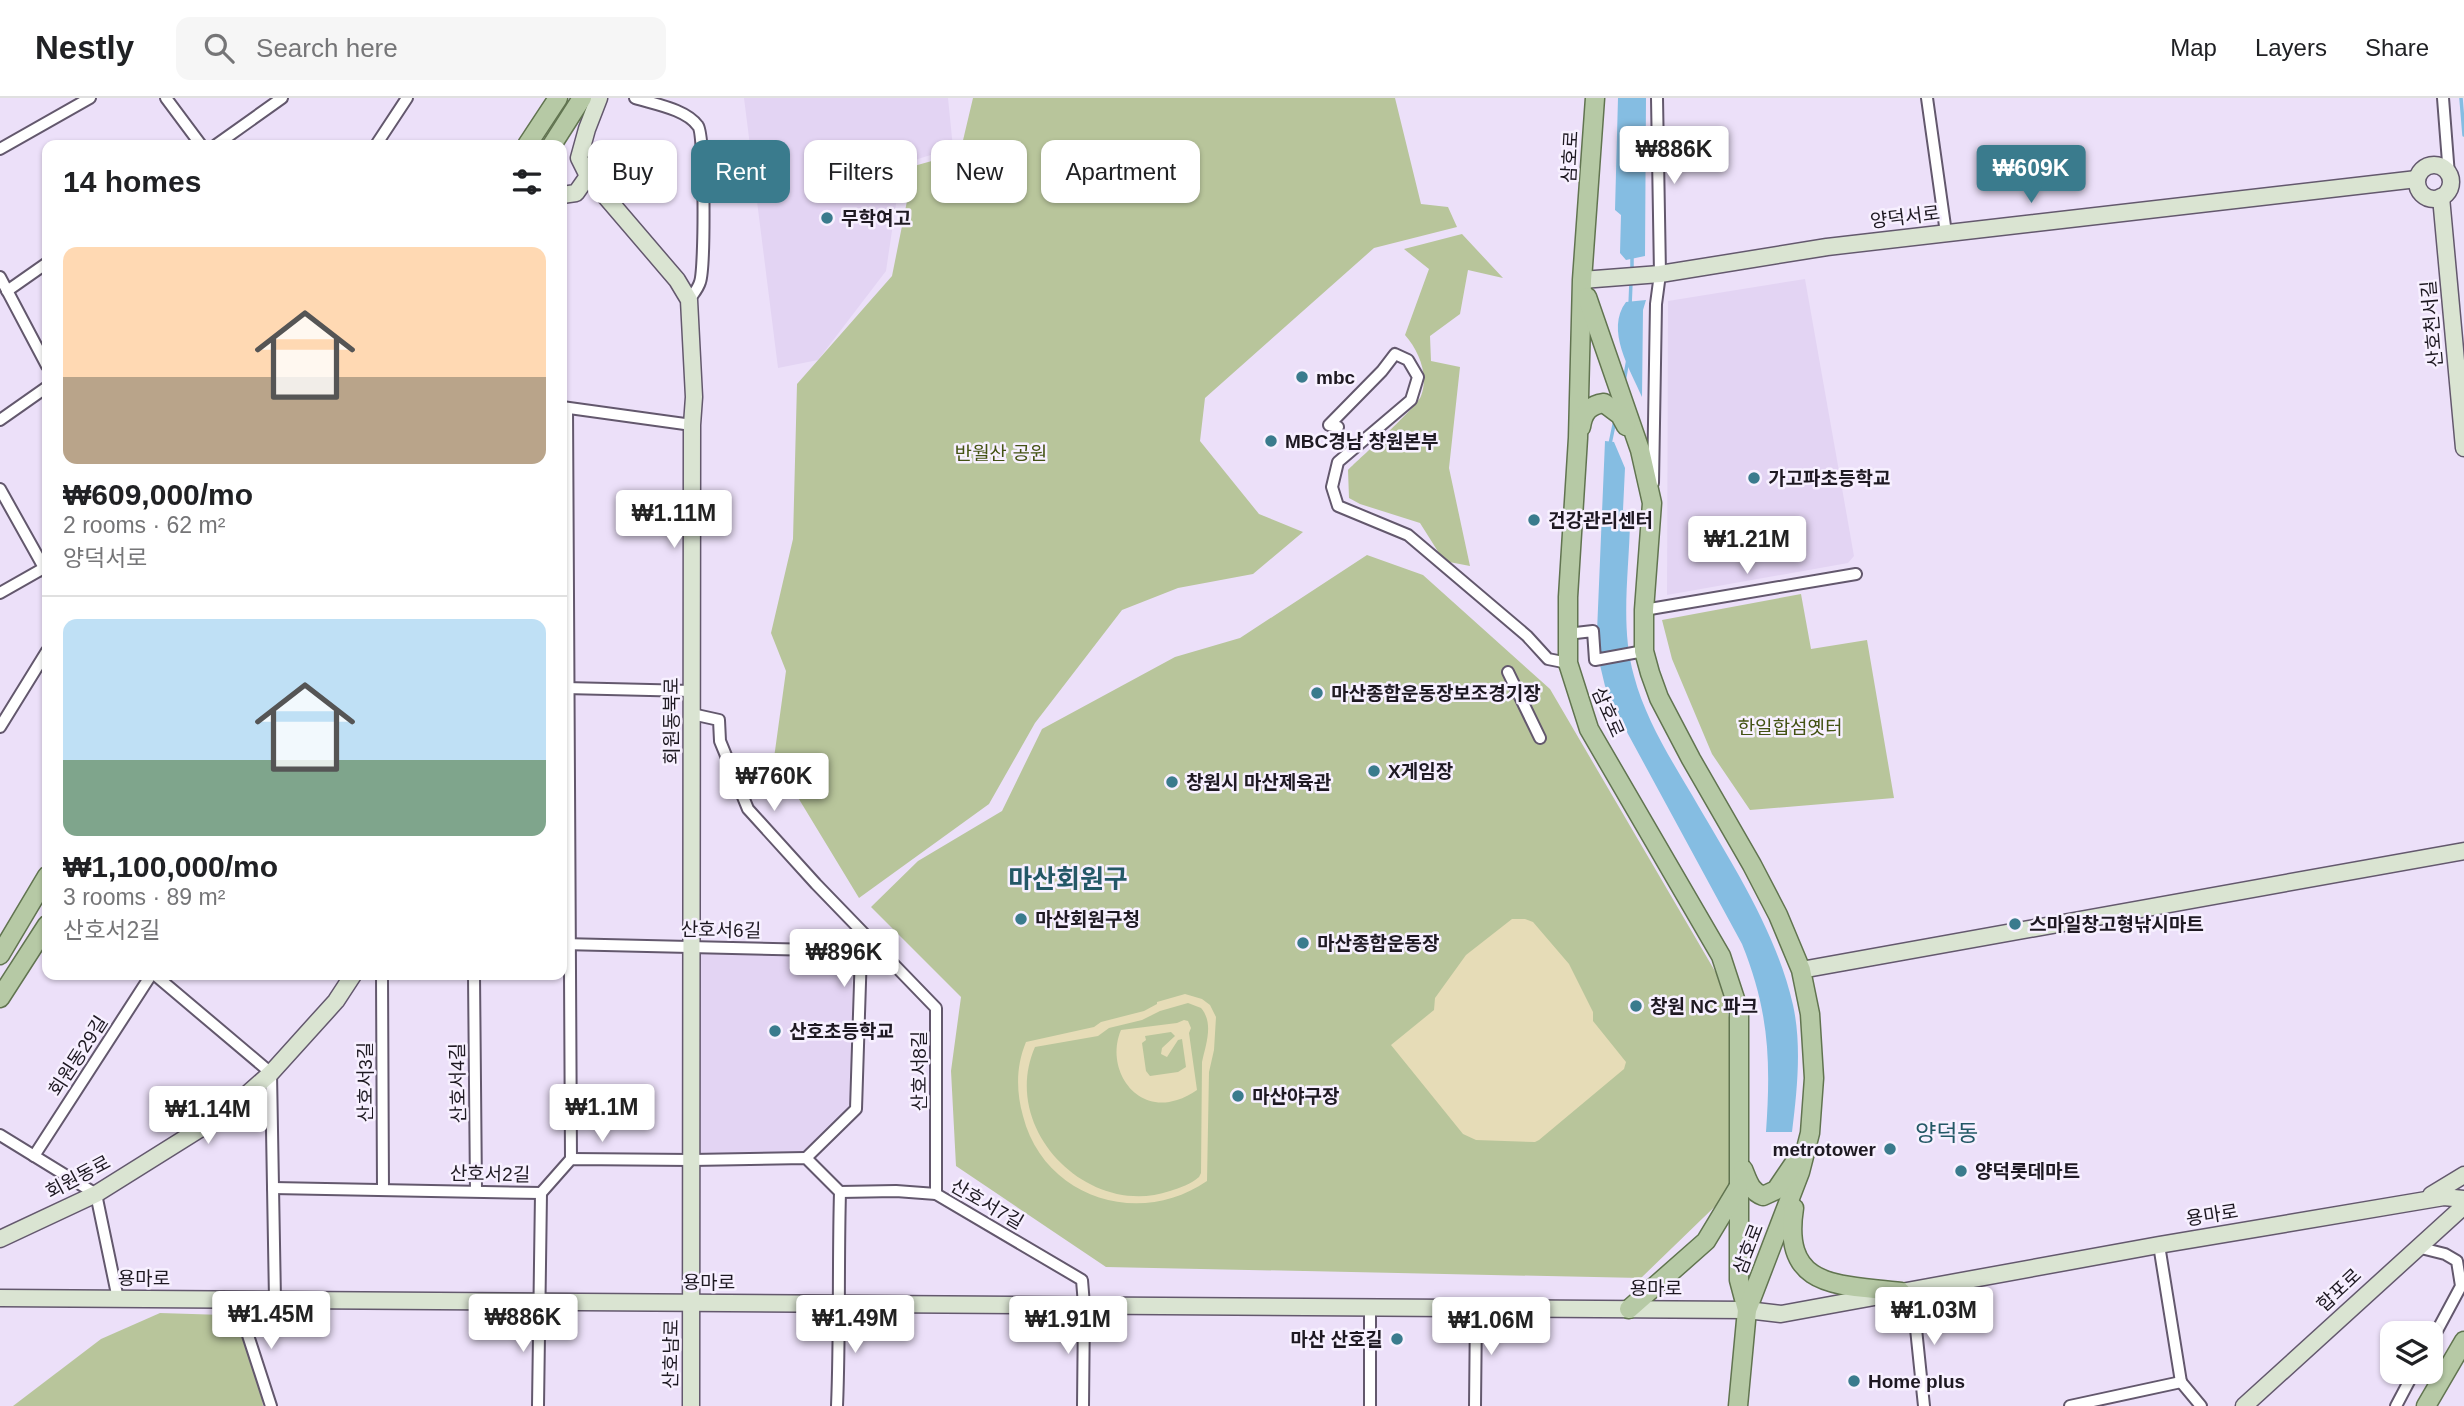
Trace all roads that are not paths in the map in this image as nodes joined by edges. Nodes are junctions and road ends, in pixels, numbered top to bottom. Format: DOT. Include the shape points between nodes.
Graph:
graph roads {
  1 [pos="90,98"];
  2 [pos="166,98"];
  3 [pos="282,98"];
  4 [pos="407,98"];
  5 [pos="558,98"];
  6 [pos="582,98"];
  7 [pos="599,98"];
  8 [pos="635,98"];
  9 [pos="1595,98"];
  10 [pos="1657,98"];
  11 [pos="1927,98"];
  12 [pos="2443,98"];
  13 [pos="197,140"];
  14 [pos="223,140"];
  15 [pos="379,140"];
  16 [pos="530,140"];
  17 [pos="555,140"];
  18 [pos="702,140"];
  19 [pos="0,149"];
  20 [pos="588,176"];
  21 [pos="2455,176"];
  22 [pos="2417,179"];
  23 [pos="567,194"];
  24 [pos="2441,197"];
  25 [pos="611,203"];
  26 [pos="703,203"];
  27 [pos="1946,233"];
  28 [pos="42,266"];
  29 [pos="1655,274"];
  30 [pos="0,277"];
  31 [pos="1582,280"];
  32 [pos="7,291"];
  33 [pos="689,300"];
  34 [pos="42,357"];
  35 [pos="42,391"];
  36 [pos="567,408"];
  37 [pos="0,420"];
  38 [pos="692,425"];
  39 [pos="1338,427"];
  40 [pos="1578,438"];
  41 [pos="2464,448"];
  42 [pos="1640,450"];
  43 [pos="0,489"];
  44 [pos="1653,503"];
  45 [pos="42,563"];
  46 [pos="42,572"];
  47 [pos="1856,574"];
  48 [pos="0,593"];
  49 [pos="1644,610"];
  50 [pos="1567,634"];
  51 [pos="1639,652"];
  52 [pos="42,659"];
  53 [pos="1568,663"];
  54 [pos="1508,672"];
  55 [pos="567,688"];
  56 [pos="692,691"];
  57 [pos="692,714"];
  58 [pos="0,727"];
  59 [pos="1540,738"];
  60 [pos="2464,851"];
  61 [pos="42,885"];
  62 [pos="42,933"];
  63 [pos="866,935"];
  64 [pos="567,944"];
  65 [pos="690,947"];
  66 [pos="861,951"];
  67 [pos="0,956"];
  68 [pos="1801,970"];
  69 [pos="150,980"];
  70 [pos="159,980"];
  71 [pos="350,980"];
  72 [pos="382,980"];
  73 [pos="474,980"];
  74 [pos="567,980"];
  75 [pos="0,999"];
  76 [pos="271,1073"];
  77 [pos="0,1135"];
  78 [pos="1808,1143"];
  79 [pos="34,1156"];
  80 [pos="806,1158"];
  81 [pos="571,1159"];
  82 [pos="692,1160"];
  83 [pos="1740,1162"];
  84 [pos="1800,1172"];
  85 [pos="2464,1175"];
  86 [pos="1740,1185"];
  87 [pos="273,1188"];
  88 [pos="383,1190"];
  89 [pos="477,1191"];
  90 [pos="840,1192"];
  91 [pos="541,1193"];
  92 [pos="96,1194"];
  93 [pos="936,1194"];
  94 [pos="2464,1199"];
  95 [pos="2409,1204"];
  96 [pos="2464,1206"];
  97 [pos="0,1239"];
  98 [pos="2159,1245"];
  99 [pos="2417,1247"];
  100 [pos="1907,1291"];
  101 [pos="0,1298"];
  102 [pos="118,1299"];
  103 [pos="248,1300"];
  104 [pos="275,1300"];
  105 [pos="539,1302"];
  106 [pos="693,1303"];
  107 [pos="838,1304"];
  108 [pos="1084,1306"];
  109 [pos="1370,1307"];
  110 [pos="1476,1308"];
  111 [pos="1629,1309"];
  112 [pos="1746,1310"];
  113 [pos="2442,1321"];
  114 [pos="2464,1341"];
  115 [pos="2181,1382"];
  116 [pos="2408,1384"];
  117 [pos="271,1406"];
  118 [pos="538,1406"];
  119 [pos="691,1406"];
  120 [pos="837,1406"];
  121 [pos="1083,1406"];
  122 [pos="1370,1406"];
  123 [pos="1475,1406"];
  124 [pos="1738,1406"];
  125 [pos="1924,1406"];
  126 [pos="2070,1406"];
  127 [pos="2201,1406"];
  128 [pos="2244,1406"];
  129 [pos="2396,1406"];
  130 [pos="2426,1406"];
  1 -- 19 [label="street"];
  2 -- 13 [label="street"];
  3 -- 14 [label="street"];
  4 -- 15 [label="street"];
  5 -- 16 [label="main road"];
  6 -- 17 [label="main road"];
  7 -- 20 [label="main road" via="579,158"];
  8 -- 18 [label="street" via="687,116 698,125"];
  9 -- 31 [label="main road, 삼호로"];
  10 -- 29 [label="street"];
  11 -- 27 [label="street"];
  12 -- 21 [label="street"];
  20 -- 23 [label="main road" via="576,193"];
  21 -- 22 [label="main road" via="2432,165"];
  21 -- 24 [label="main road"];
  22 -- 24 [label="main road" via="2418,189 2426,197"];
  22 -- 27 [label="main road, 양덕서로"];
  24 -- 41 [label="main road, 산호천서길"];
  25 -- 33 [label="main road"];
  26 -- 33 [label="street" via="701,280"];
  27 -- 29 [label="main road, 양덕서로"];
  28 -- 32 [label="street"];
  29 -- 31 [label="main road, 양덕서로"];
  29 -- 44 [label="street"];
  30 -- 32 [label="street"];
  31 -- 40 [label="main road, 삼호로"];
  31 -- 42 [label="main road"];
  32 -- 34 [label="street"];
  33 -- 38 [label="main road, 회원동북로"];
  35 -- 37 [label="street"];
  36 -- 38 [label="street"];
  38 -- 56 [label="main road, 회원동북로"];
  39 -- 53 [label="street" via="1329,425 1395,354 1408,360 1418,377 1411,400 1338,462 1332,487 1338,506 1408,535 1548,659"];
  40 -- 42 [label="main road" via="1583,417 1596,404 1604,403 1620,415"];
  40 -- 50 [label="main road, 삼호로"];
  42 -- 44 [label="main road, 삼호로"];
  43 -- 45 [label="street"];
  44 -- 49 [label="main road, 삼호로"];
  46 -- 48 [label="street"];
  47 -- 49 [label="street"];
  49 -- 51 [label="main road, 삼호로"];
  50 -- 51 [label="street" via="1593,631 1595,660"];
  50 -- 53 [label="main road, 삼호로"];
  51 -- 68 [label="main road, 삼호로" via="1690,759 1778,915"];
  52 -- 58 [label="street"];
  53 -- 83 [label="main road, 삼호로" via="1590,729 1721,956 1730,981 1739,1011"];
  54 -- 59 [label="street"];
  55 -- 56 [label="street"];
  56 -- 57 [label="main road, 회원동북로"];
  57 -- 63 [label="street, 산호서8길" via="719,720 720,741 748,809"];
  57 -- 65 [label="main road, 회원동북로"];
  60 -- 68 [label="main road"];
  61 -- 67 [label="main road"];
  62 -- 75 [label="main road"];
  63 -- 66 [label="street"];
  63 -- 93 [label="street, 산호서8길" via="936,1008"];
  64 -- 65 [label="street, 산호서6길"];
  65 -- 66 [label="street, 산호서6길"];
  65 -- 82 [label="main road, 회원동북로"];
  66 -- 80 [label="street" via="856,1109"];
  68 -- 78 [label="main road, 삼호로" via="1813,1045"];
  69 -- 79 [label="street, 회원동29길"];
  70 -- 76 [label="street"];
  71 -- 76 [label="main road, 회원동로"];
  72 -- 88 [label="street, 산호서3길"];
  73 -- 89 [label="street, 산호서4길"];
  74 -- 81 [label="street"];
  76 -- 87 [label="street"];
  76 -- 92 [label="main road, 회원동로" via="227,1112"];
  77 -- 79 [label="street"];
  78 -- 83 [label="main road" via="1770,1194 1756,1193 1750,1187"];
  78 -- 84 [label="main road, 삼호로"];
  79 -- 92 [label="street"];
  80 -- 82 [label="street"];
  80 -- 90 [label="street"];
  81 -- 82 [label="street"];
  81 -- 91 [label="street, 산호서2길"];
  82 -- 106 [label="main road, 회원동북로"];
  83 -- 86 [label="main road, 삼호로"];
  84 -- 100 [label="main road" via="1791,1233 1798,1259 1806,1269 1830,1283"];
  84 -- 112 [label="main road, 삼호로"];
  85 -- 95 [label="main road"];
  86 -- 111 [label="main road" via="1706,1241"];
  86 -- 112 [label="main road, 삼호로" via="1740,1280"];
  87 -- 88 [label="street, 산호서2길"];
  87 -- 104 [label="street"];
  88 -- 89 [label="street, 산호서2길"];
  89 -- 91 [label="street, 산호서2길"];
  90 -- 93 [label="street, 산호서7길"];
  90 -- 107 [label="street"];
  91 -- 105 [label="street"];
  92 -- 97 [label="main road, 회원동로"];
  92 -- 102 [label="street"];
  93 -- 108 [label="street, 산호서7길" via="1082,1280"];
  94 -- 95 [label="main road, 용마로" via="2444,1197"];
  95 -- 98 [label="main road, 용마로"];
  96 -- 99 [label="main road, 합포로"];
  98 -- 100 [label="main road, 용마로"];
  98 -- 115 [label="street"];
  99 -- 113 [label="street" via="2457,1261 2461,1286"];
  99 -- 128 [label="main road, 합포로"];
  100 -- 112 [label="main road, 용마로" via="1781,1314"];
  100 -- 125 [label="street"];
  101 -- 102 [label="main road, 용마로"];
  102 -- 103 [label="main road, 용마로"];
  103 -- 104 [label="main road, 용마로"];
  103 -- 117 [label="street" via="246,1326"];
  104 -- 105 [label="main road, 용마로"];
  105 -- 106 [label="main road, 용마로"];
  105 -- 118 [label="street"];
  106 -- 107 [label="main road, 용마로"];
  106 -- 119 [label="main road, 산호남로"];
  107 -- 108 [label="main road, 용마로"];
  107 -- 120 [label="street"];
  108 -- 109 [label="main road, 용마로"];
  108 -- 121 [label="street"];
  109 -- 110 [label="main road, 용마로"];
  109 -- 122 [label="street"];
  110 -- 111 [label="main road, 용마로"];
  110 -- 123 [label="street"];
  111 -- 112 [label="main road, 용마로"];
  112 -- 124 [label="main road, 삼호로"];
  114 -- 130 [label="main road"];
  115 -- 126 [label="street"];
  115 -- 127 [label="street"];
  116 -- 129 [label="street"];
}
